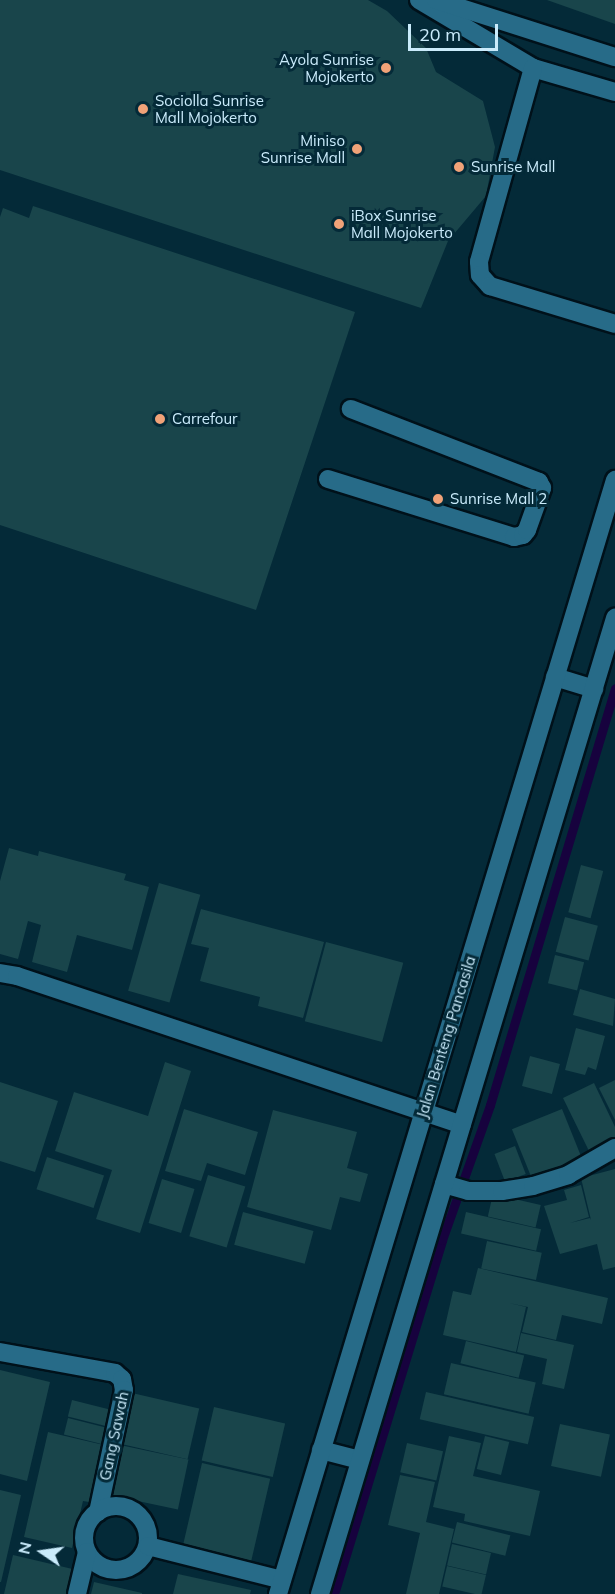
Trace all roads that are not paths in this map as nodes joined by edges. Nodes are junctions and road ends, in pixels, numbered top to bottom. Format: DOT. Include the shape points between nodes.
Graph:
graph roads {
  1 [pos="418,0"];
  2 [pos="436,0"];
  3 [pos="615,57"];
  4 [pos="533,68"];
  5 [pos="615,92"];
  6 [pos="615,324"];
  7 [pos="351,408"];
  8 [pos="328,479"];
  9 [pos="615,480"];
  10 [pos="615,618"];
  11 [pos="555,677"];
  12 [pos="594,689"];
  13 [pos="0,974"];
  14 [pos="424,1112"];
  15 [pos="462,1125"];
  16 [pos="615,1148"];
  17 [pos="455,1187"];
  18 [pos="0,1352"];
  19 [pos="321,1450"];
  20 [pos="360,1460"];
  21 [pos="98,1512"];
  22 [pos="148,1546"];
  23 [pos="87,1552"];
  24 [pos="280,1587"];
  25 [pos="77,1594"];
  26 [pos="320,1594"];
  1 -- 4 [label="street"];
  2 -- 3 [label="street"];
  4 -- 5 [label="street"];
  4 -- 6 [label="street" via="479,262 480,275 490,286"];
  7 -- 8 [label="street" via="539,482 542,488 527,530 514,537"];
  9 -- 11 [label="street, Jalan Benteng Pancasila"];
  10 -- 12 [label="street"];
  11 -- 12 [label="street"];
  11 -- 14 [label="street, Jalan Benteng Pancasila"];
  12 -- 15 [label="street"];
  13 -- 14 [label="street" via="17,976"];
  14 -- 15 [label="street"];
  14 -- 19 [label="street, Jalan Benteng Pancasila"];
  15 -- 17 [label="street"];
  16 -- 17 [label="street" via="568,1175 533,1186 502,1191"];
  17 -- 20 [label="street"];
  18 -- 21 [label="street, Gang Sawah" via="114,1373 122,1379 124,1390"];
  19 -- 20 [label="street"];
  19 -- 24 [label="street, Jalan Benteng Pancasila"];
  20 -- 26 [label="street"];
  21 -- 22 [label="street" via="119,1506 130,1509 146,1524"];
  21 -- 23 [label="street" via="86,1530"];
  22 -- 23 [label="street" via="135,1565 125,1570 103,1568"];
  22 -- 24 [label="street"];
  23 -- 25 [label="street"];
}
